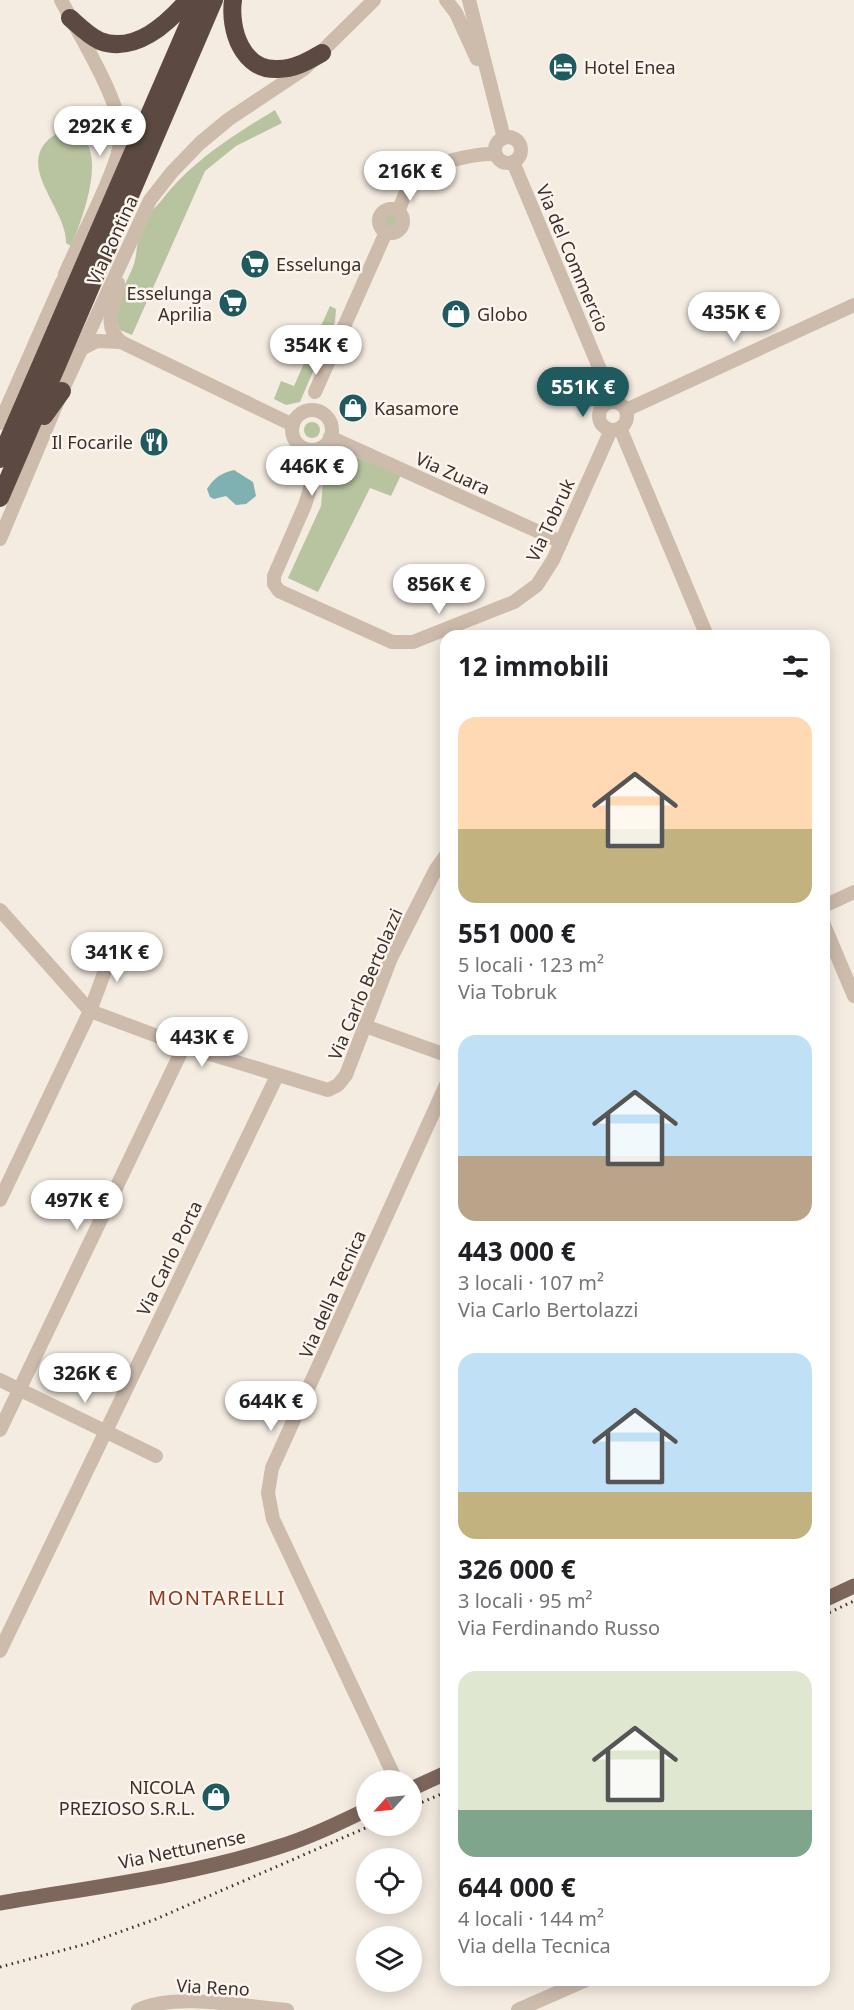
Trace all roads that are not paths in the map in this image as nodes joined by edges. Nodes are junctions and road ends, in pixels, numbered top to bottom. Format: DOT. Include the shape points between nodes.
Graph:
graph roads {
  1 [pos="61,0"];
  2 [pos="188,0"];
  3 [pos="199,0"];
  4 [pos="214,0"];
  5 [pos="233,0"];
  6 [pos="374,0"];
  7 [pos="446,0"];
  8 [pos="470,0"];
  9 [pos="70,18"];
  10 [pos="322,53"];
  11 [pos="494,102"];
  12 [pos="504,138"];
  13 [pos="495,154"];
  14 [pos="513,162"];
  15 [pos="117,270"];
  16 [pos="64,283"];
  17 [pos="854,305"];
  18 [pos="55,334"];
  19 [pos="121,342"];
  20 [pos="81,349"];
  21 [pos="62,391"];
  22 [pos="610,402"];
  23 [pos="626,410"];
  24 [pos="313,412"];
  25 [pos="0,423"];
  26 [pos="293,425"];
  27 [pos="616,429"];
  28 [pos="330,437"];
  29 [pos="23,447"];
  30 [pos="312,450"];
  31 [pos="0,459"];
  32 [pos="0,498"];
  33 [pos="0,539"];
  34 [pos="561,542"];
  35 [pos="442,630"];
  36 [pos="704,630"];
  37 [pos="440,631"];
  38 [pos="440,862"];
  39 [pos="854,892"];
  40 [pos="830,903"];
  41 [pos="0,910"];
  42 [pos="830,939"];
  43 [pos="115,944"];
  44 [pos="854,996"];
  45 [pos="90,1011"];
  46 [pos="365,1026"];
  47 [pos="184,1046"];
  48 [pos="440,1053"];
  49 [pos="277,1076"];
  50 [pos="440,1098"];
  51 [pos="0,1200"];
  52 [pos="0,1380"];
  53 [pos="19,1389"];
  54 [pos="0,1430"];
  55 [pos="105,1431"];
  56 [pos="156,1456"];
  57 [pos="854,1586"];
  58 [pos="830,1597"];
  59 [pos="0,1651"];
  60 [pos="391,1770"];
  61 [pos="440,1776"];
  62 [pos="422,1784"];
  63 [pos="356,1814"];
  64 [pos="0,1903"];
  65 [pos="572,1986"];
  66 [pos="138,2010"];
  67 [pos="287,2010"];
  68 [pos="518,2010"];
  1 -- 9 [label="street, Via Pontina"];
  2 -- 9 [label="highway" via="160,27 130,42 100,41"];
  3 -- 18 [label="highway"];
  4 -- 29 [label="highway"];
  5 -- 10 [label="highway" via="237,38 246,55 258,65 286,69"];
  6 -- 10 [label="street, Via Pontina"];
  7 -- 11 [label="street" via="463,28"];
  8 -- 11 [label="street"];
  9 -- 16 [label="street, Via Pontina" via="108,95 120,134 115,161"];
  10 -- 15 [label="street, Via Pontina" via="230,119 180,163 144,210"];
  11 -- 12 [label="street"];
  12 -- 13 [label="street" via="495,144"];
  12 -- 14 [label="street" via="515,139 521,146 520,155"];
  13 -- 14 [label="street" via="503,163"];
  13 -- 24 [label="street" via="478,154 427,170 412,182 398,213 390,210 381,216 379,223 386,232 315,392"];
  14 -- 22 [label="street, Via del Commercio"];
  15 -- 19 [label="street" via="118,287 110,319 113,333"];
  15 -- 20 [label="street, Via Pontina"];
  16 -- 18 [label="highway"];
  16 -- 25 [label="street, Via Pontina"];
  17 -- 23 [label="street"];
  18 -- 31 [label="highway"];
  19 -- 20 [label="street" via="97,341"];
  19 -- 26 [label="street"];
  20 -- 21 [label="street, Via Pontina"];
  21 -- 29 [label="highway"];
  21 -- 33 [label="street, Via Pontina"];
  22 -- 23 [label="street" via="620,403"];
  22 -- 27 [label="street" via="599,416 603,425"];
  23 -- 27 [label="street" via="627,420"];
  24 -- 26 [label="street"];
  24 -- 28 [label="street" via="331,425"];
  26 -- 30 [label="street" via="293,437"];
  27 -- 34 [label="street, Via Tobruk"];
  27 -- 36 [label="street"];
  28 -- 30 [label="street"];
  28 -- 34 [label="street, Via Zuara"];
  29 -- 32 [label="highway"];
  30 -- 37 [label="street, Via Tobruk" via="312,482 273,578 275,586 394,642 413,642"];
  34 -- 35 [label="street, Via Tobruk" via="544,577 521,598"];
  38 -- 46 [label="street, Via Carlo Bertolazzi" via="391,958"];
  39 -- 40 [label="street"];
  41 -- 45 [label="street"];
  42 -- 44 [label="street"];
  43 -- 45 [label="street"];
  45 -- 47 [label="street, Via Carlo Bertolazzi"];
  45 -- 51 [label="street"];
  46 -- 48 [label="street"];
  46 -- 49 [label="street, Via Carlo Bertolazzi" via="346,1076 333,1089 322,1090"];
  47 -- 49 [label="street, Via Carlo Bertolazzi"];
  47 -- 53 [label="street"];
  49 -- 55 [label="street, Via Carlo Porta"];
  50 -- 60 [label="street, Via della Tecnica" via="268,1484 273,1519"];
  52 -- 53 [label="street"];
  53 -- 54 [label="street"];
  53 -- 55 [label="street"];
  55 -- 56 [label="street"];
  55 -- 59 [label="street, Via Carlo Porta"];
  57 -- 58 [label="main road"];
  61 -- 62 [label="main road"];
  63 -- 64 [label="main road, Via Nettunense" via="298,1840 229,1861"];
  65 -- 68 [label="street"];
  66 -- 67 [label="street, Via Reno" via="179,2002"];
}
